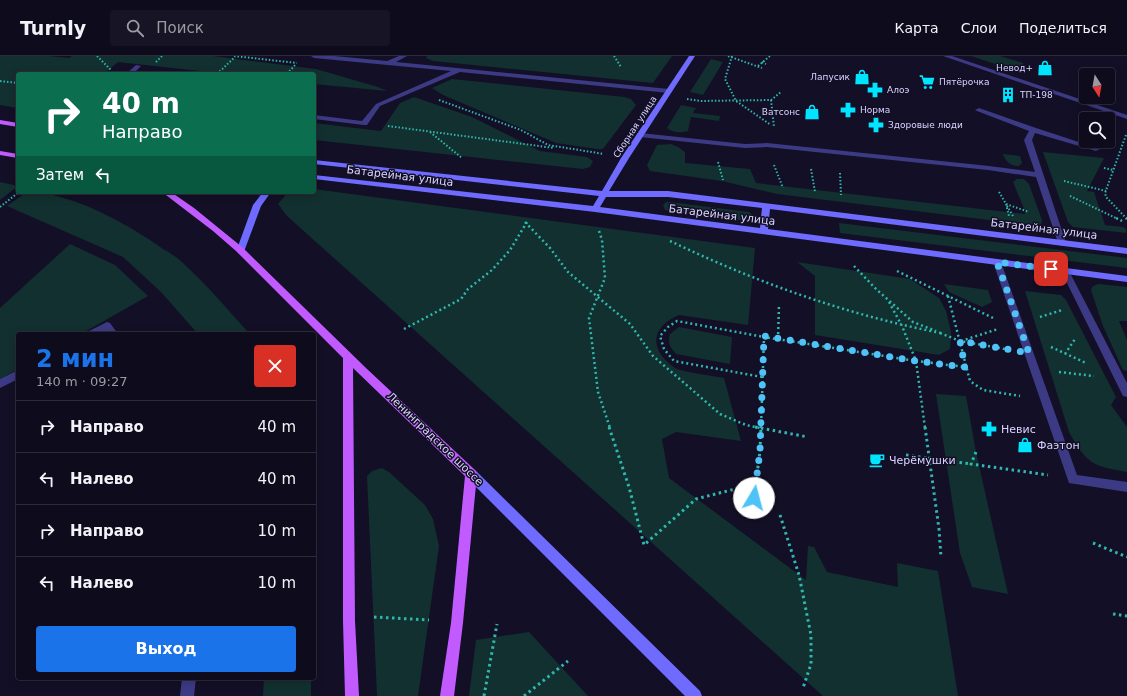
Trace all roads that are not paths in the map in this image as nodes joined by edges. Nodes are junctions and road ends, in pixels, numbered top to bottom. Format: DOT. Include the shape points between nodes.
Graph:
graph roads {
  1 [pos="314,56"];
  2 [pos="404,56"];
  3 [pos="692,56"];
  4 [pos="946,56"];
  5 [pos="389,63"];
  6 [pos="138,66"];
  7 [pos="459,70"];
  8 [pos="131,72"];
  9 [pos="669,91"];
  10 [pos="979,110"];
  11 [pos="316,117"];
  12 [pos="1127,117"];
  13 [pos="0,122"];
  14 [pos="16,125"];
  15 [pos="1033,130"];
  16 [pos="640,135"];
  17 [pos="1096,149"];
  18 [pos="0,153"];
  19 [pos="16,156"];
  20 [pos="316,162"];
  21 [pos="316,177"];
  22 [pos="1041,179"];
  23 [pos="169,194"];
  24 [pos="266,194"];
  25 [pos="604,194"];
  26 [pos="766,206"];
  27 [pos="594,209"];
  28 [pos="764,231"];
  29 [pos="1062,243"];
  30 [pos="241,249"];
  31 [pos="1127,250"];
  32 [pos="997,262"];
  33 [pos="1065,271"];
  34 [pos="1127,278"];
  35 [pos="96,332"];
  36 [pos="112,332"];
  37 [pos="348,357"];
  38 [pos="16,375"];
  39 [pos="0,384"];
  40 [pos="1127,393"];
  41 [pos="471,474"];
  42 [pos="1127,487"];
  43 [pos="189,680"];
  44 [pos="187,696"];
  45 [pos="352,696"];
  46 [pos="447,696"];
  47 [pos="695,696"];
  1 -- 5 [label="street"];
  2 -- 5 [label="street"];
  3 -- 9 [label="street, Сборная улица"];
  4 -- 12 [label="street"];
  5 -- 7 [label="street"];
  6 -- 8 [label="street"];
  7 -- 9 [label="street"];
  7 -- 11 [label="street" via="378,105 364,123"];
  9 -- 16 [label="street, Сборная улица"];
  10 -- 15 [label="street"];
  13 -- 14 [label="main road"];
  15 -- 17 [label="street"];
  15 -- 22 [label="street" via="1028,140"];
  16 -- 22 [label="street" via="746,146 767,144 990,168"];
  16 -- 25 [label="street, Сборная улица"];
  18 -- 19 [label="main road"];
  20 -- 25 [label="street, Батарейная улица"];
  21 -- 27 [label="street, Батарейная улица"];
  22 -- 29 [label="street"];
  23 -- 30 [label="main road, Ленинградское шоссе" via="195,211"];
  24 -- 30 [label="street" via="257,206"];
  25 -- 26 [label="street, Батарейная улица" via="668,194"];
  25 -- 27 [label="street, Сборная улица"];
  26 -- 28 [label="street"];
  26 -- 29 [label="street, Батарейная улица"];
  27 -- 28 [label="street, Батарейная улица"];
  28 -- 32 [label="street, Батарейная улица"];
  29 -- 31 [label="street, Батарейная улица"];
  30 -- 37 [label="main road, Ленинградское шоссе"];
  32 -- 33 [label="street, Батарейная улица"];
  32 -- 42 [label="street" via="1073,479"];
  33 -- 34 [label="street, Батарейная улица"];
  33 -- 40 [label="street"];
  35 -- 36 [label="street" via="107,326"];
  37 -- 41 [label="main road, Ленинградское шоссе"];
  37 -- 45 [label="main road" via="349,621"];
  38 -- 39 [label="street"];
  41 -- 46 [label="main road" via="457,623"];
  41 -- 47 [label="street, Ленинградское шоссе"];
  43 -- 44 [label="street"];
}
